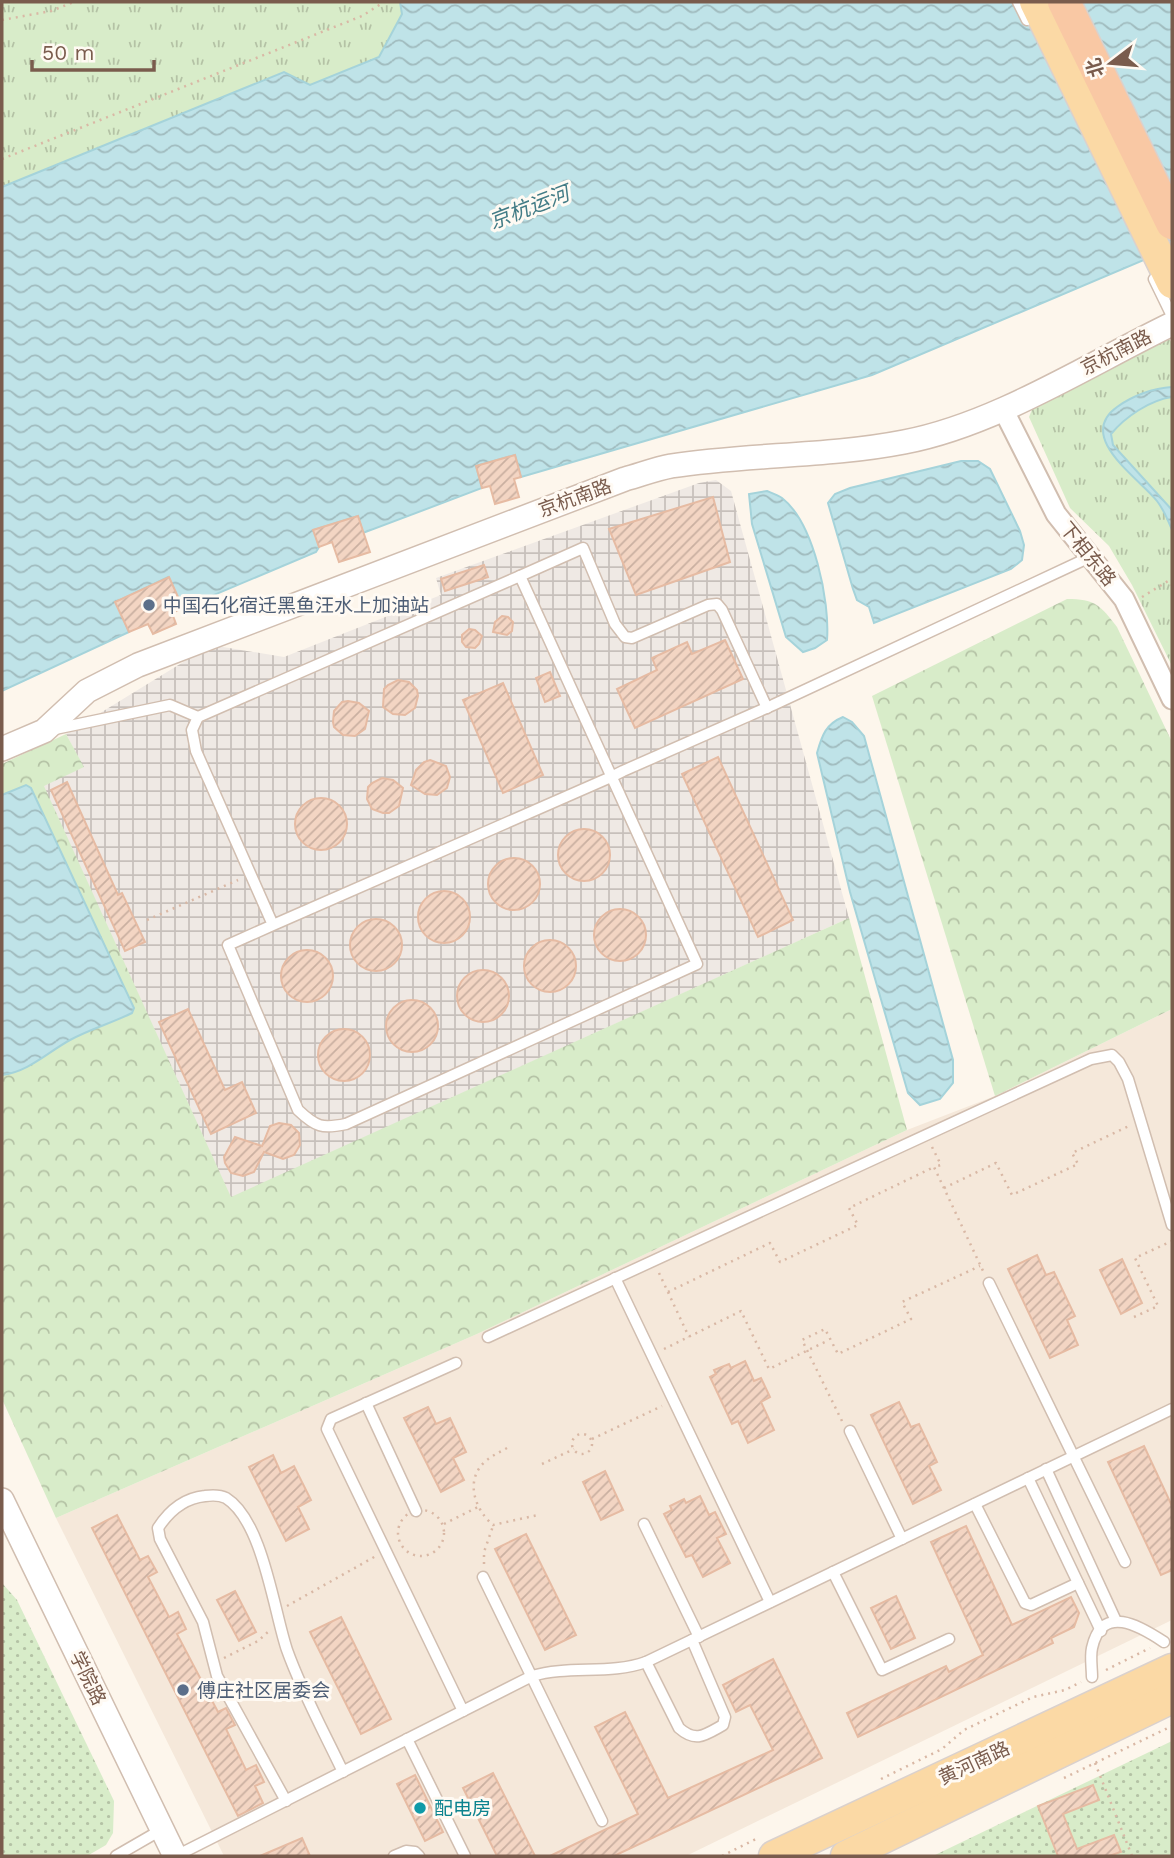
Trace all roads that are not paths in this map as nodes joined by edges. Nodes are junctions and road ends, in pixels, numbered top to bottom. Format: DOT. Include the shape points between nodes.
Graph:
graph roads {
  1 [pos="1018,2"];
  2 [pos="1064,2"];
  3 [pos="1033,14"];
  4 [pos="1172,223"];
  5 [pos="1162,279"];
  6 [pos="1172,316"];
  7 [pos="1172,324"];
  8 [pos="1003,409"];
  9 [pos="1090,557"];
  10 [pos="520,576"];
  11 [pos="1172,699"];
  12 [pos="767,708"];
  13 [pos="198,717"];
  14 [pos="44,731"];
  15 [pos="2,749"];
  16 [pos="611,777"];
  17 [pos="273,925"];
  18 [pos="1172,1226"];
  19 [pos="615,1278"];
  20 [pos="989,1283"];
  21 [pos="488,1337"];
  22 [pos="456,1363"];
  23 [pos="366,1403"];
  24 [pos="1172,1409"];
  25 [pos="850,1431"];
  26 [pos="1073,1456"];
  27 [pos="1046,1469"];
  28 [pos="1028,1478"];
  29 [pos="2,1503"];
  30 [pos="975,1504"];
  31 [pos="416,1511"];
  32 [pos="644,1524"];
  33 [pos="902,1539"];
  34 [pos="1125,1562"];
  35 [pos="833,1572"];
  36 [pos="483,1577"];
  37 [pos="1078,1583"];
  38 [pos="770,1602"];
  39 [pos="1116,1621"];
  40 [pos="1101,1631"];
  41 [pos="695,1638"];
  42 [pos="949,1639"];
  43 [pos="1168,1656"];
  44 [pos="646,1662"];
  45 [pos="532,1676"];
  46 [pos="1092,1677"];
  47 [pos="1172,1698"];
  48 [pos="463,1711"];
  49 [pos="408,1739"];
  50 [pos="343,1772"];
  51 [pos="286,1801"];
  52 [pos="602,1821"];
  53 [pos="162,1829"];
  54 [pos="767,1847"];
  55 [pos="116,1856"];
  56 [pos="175,1856"];
  57 [pos="394,1856"];
  58 [pos="419,1856"];
  59 [pos="465,1856"];
  60 [pos="846,1856"];
  1 -- 3 [label="lane"];
  2 -- 4 [label="highway"];
  3 -- 5 [label="main road"];
  5 -- 6 [label="lane"];
  7 -- 8 [label="street, 京杭南路"];
  8 -- 9 [label="street, 下相东路" via="1056,514"];
  8 -- 14 [label="street, 京杭南路" via="906,442 668,466 625,479 138,665 87,691"];
  9 -- 11 [label="street, 下相东路" via="1128,606"];
  9 -- 12 [label="lane"];
  10 -- 12 [label="lane" via="583,548 615,624 625,637 632,638 717,604"];
  10 -- 13 [label="lane"];
  10 -- 16 [label="lane"];
  12 -- 16 [label="lane"];
  13 -- 14 [label="lane" via="170,705"];
  13 -- 17 [label="lane" via="192,730 196,751"];
  14 -- 15 [label="street, 京杭南路"];
  16 -- 17 [label="lane"];
  16 -- 17 [label="lane" via="697,964 346,1124 328,1128 313,1124 298,1110 228,945"];
  18 -- 19 [label="lane" via="1128,1079 1112,1055 1091,1059"];
  19 -- 21 [label="lane"];
  19 -- 38 [label="lane"];
  20 -- 26 [label="lane"];
  22 -- 23 [label="lane"];
  23 -- 31 [label="lane"];
  23 -- 48 [label="lane" via="331,1419 327,1429"];
  24 -- 26 [label="lane"];
  25 -- 33 [label="lane"];
  26 -- 27 [label="lane"];
  26 -- 34 [label="lane"];
  27 -- 28 [label="lane"];
  27 -- 39 [label="lane"];
  28 -- 30 [label="lane"];
  28 -- 37 [label="lane"];
  29 -- 53 [label="street, 学院路"];
  30 -- 33 [label="lane"];
  30 -- 37 [label="lane" via="1025,1603 1031,1605"];
  32 -- 41 [label="lane"];
  33 -- 35 [label="lane"];
  35 -- 38 [label="lane"];
  35 -- 42 [label="lane" via="882,1670"];
  36 -- 45 [label="lane"];
  37 -- 40 [label="lane"];
  38 -- 41 [label="lane"];
  39 -- 40 [label="lane"];
  39 -- 43 [label="lane" via="1143,1629"];
  40 -- 46 [label="lane" via="1091,1649"];
  41 -- 44 [label="lane"];
  41 -- 44 [label="lane" via="725,1717 723,1725 697,1738 679,1728"];
  43 -- 54 [label="main road, 黄河南路"];
  44 -- 45 [label="lane" via="551,1670"];
  45 -- 48 [label="lane"];
  45 -- 52 [label="lane"];
  47 -- 60 [label="main road, 黄河南路"];
  48 -- 49 [label="lane"];
  49 -- 50 [label="lane"];
  49 -- 59 [label="lane"];
  50 -- 51 [label="lane"];
  50 -- 51 [label="lane" via="294,1667 261,1553 247,1523 225,1497 213,1495 180,1505 158,1528 160,1539 203,1622 218,1676"];
  51 -- 56 [label="lane"];
  53 -- 55 [label="lane"];
  53 -- 56 [label="street, 学院路"];
  57 -- 58 [label="lane" via="406,1851"];
}
